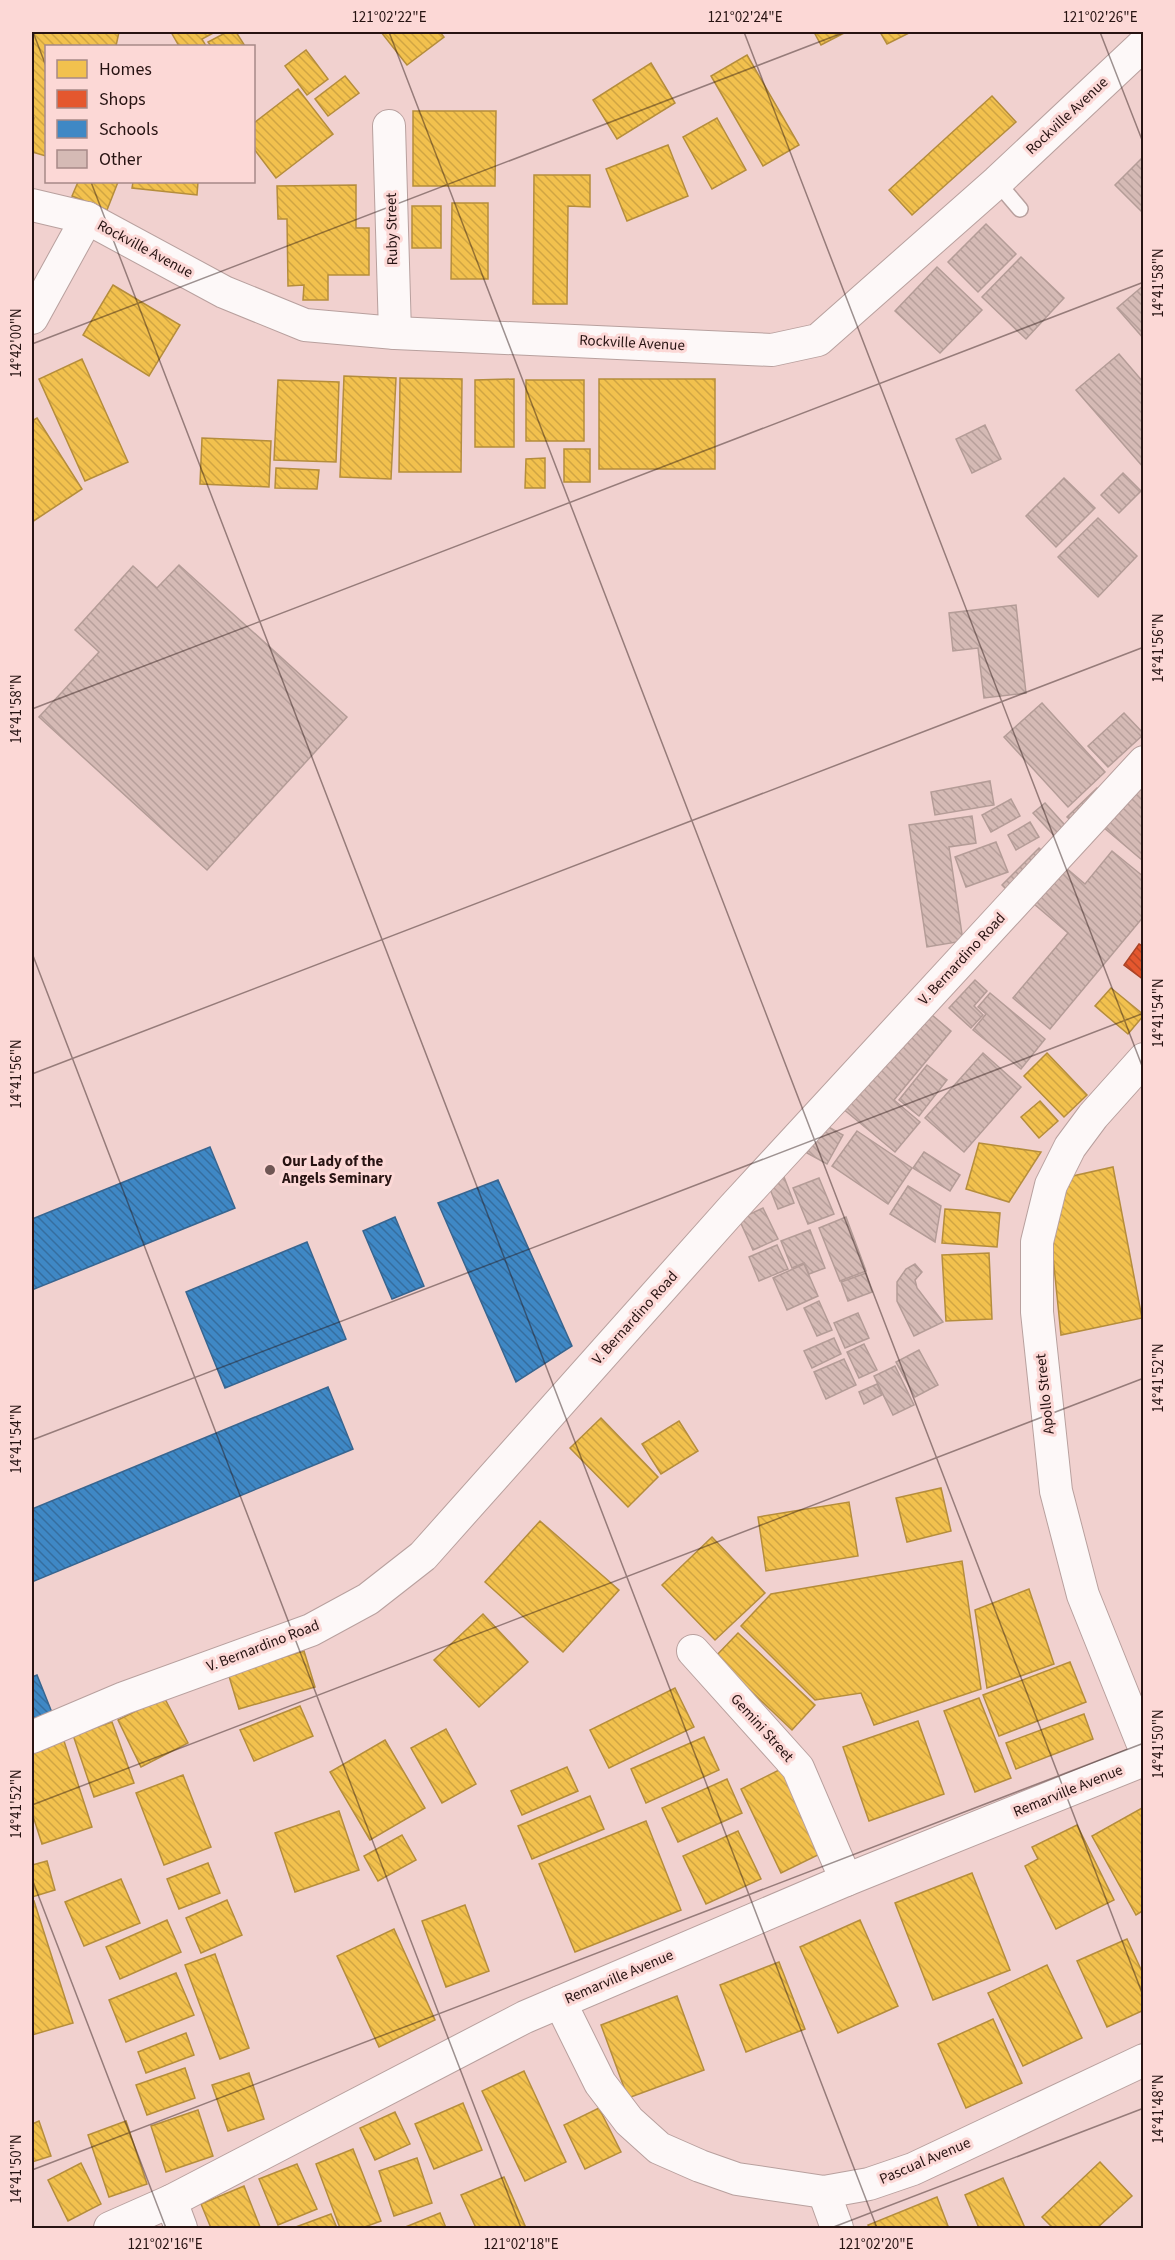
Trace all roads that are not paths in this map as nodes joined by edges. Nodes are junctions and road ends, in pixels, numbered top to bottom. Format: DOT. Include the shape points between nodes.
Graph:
graph roads {
  1 [pos="1143,44"];
  2 [pos="389,126"];
  3 [pos="997,182"];
  4 [pos="32,205"];
  5 [pos="1020,209"];
  6 [pos="87,218"];
  7 [pos="32,318"];
  8 [pos="395,333"];
  9 [pos="1143,762"];
  10 [pos="1143,1059"];
  11 [pos="693,1651"];
  12 [pos="32,1737"];
  13 [pos="1143,1747"];
  14 [pos="1143,1760"];
  15 [pos="846,1880"];
  16 [pos="560,2002"];
  17 [pos="1143,2060"];
  18 [pos="824,2192"];
  19 [pos="176,2215"];
  20 [pos="110,2229"];
  21 [pos="837,2229"];
  1 -- 3 [label="street, Rockville Avenue"];
  2 -- 8 [label="street, Ruby Street"];
  3 -- 5 [label="lane"];
  3 -- 8 [label="street, Rockville Avenue" via="818,340 772,350"];
  4 -- 6 [label="street, Rockville Avenue"];
  6 -- 7 [label="street"];
  6 -- 8 [label="street, Rockville Avenue" via="224,292 304,324"];
  9 -- 12 [label="street, V. Bernardino Road" via="733,1208 423,1556 368,1599 310,1630 124,1698"];
  10 -- 13 [label="street, Apollo Street" via="1081,1131 1051,1185 1037,1242 1037,1312 1056,1491 1083,1595"];
  11 -- 15 [label="street, Gemini Street" via="798,1768"];
  14 -- 15 [label="street, Remarville Avenue"];
  15 -- 16 [label="street, Remarville Avenue"];
  16 -- 18 [label="street, Pascual Avenue" via="600,2083 629,2121 659,2148 737,2179"];
  16 -- 19 [label="street, Remarville Avenue" via="525,2017"];
  17 -- 18 [label="street, Pascual Avenue" via="913,2169 869,2184"];
  18 -- 21 [label="street"];
  19 -- 20 [label="street, Remarville Avenue"];
}
